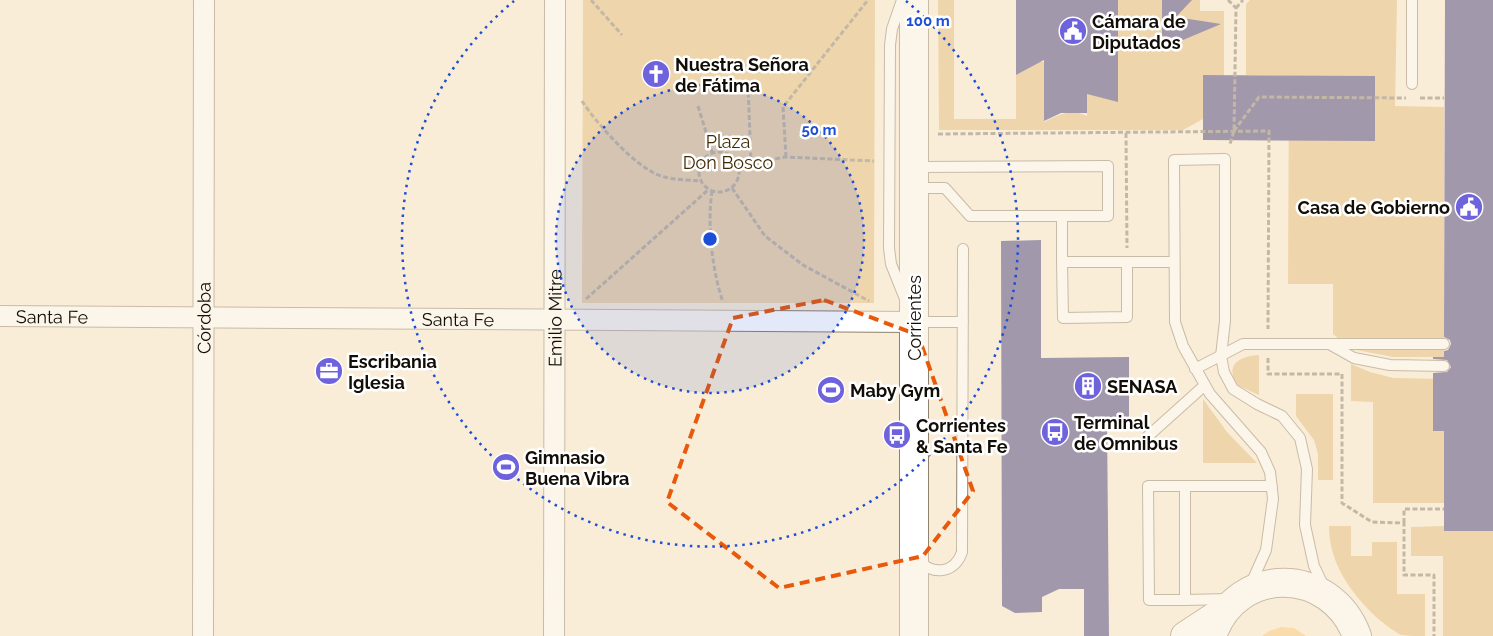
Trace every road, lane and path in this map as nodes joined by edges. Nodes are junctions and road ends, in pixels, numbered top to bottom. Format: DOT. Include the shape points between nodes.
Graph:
graph roads {
  1 [pos="204,0"];
  2 [pos="555,0"];
  3 [pos="591,0"];
  4 [pos="868,0"];
  5 [pos="902,0"];
  6 [pos="914,0"];
  7 [pos="1228,0"];
  8 [pos="1243,0"];
  9 [pos="1412,0"];
  10 [pos="1236,8"];
  11 [pos="622,35"];
  12 [pos="1412,84"];
  13 [pos="748,85"];
  14 [pos="1407,98"];
  15 [pos="1416,98"];
  16 [pos="1444,98"];
  17 [pos="582,101"];
  18 [pos="698,106"];
  19 [pos="1234,131"];
  20 [pos="1126,132"];
  21 [pos="914,135"];
  22 [pos="712,152"];
  23 [pos="786,157"];
  24 [pos="1225,159"];
  25 [pos="874,161"];
  26 [pos="738,163"];
  27 [pos="751,163"];
  28 [pos="914,178"];
  29 [pos="700,181"];
  30 [pos="732,188"];
  31 [pos="710,190"];
  32 [pos="1062,216"];
  33 [pos="963,249"];
  34 [pos="1062,262"];
  35 [pos="1127,262"];
  36 [pos="1174,262"];
  37 [pos="582,303"];
  38 [pos="723,303"];
  39 [pos="874,304"];
  40 [pos="0,316"];
  41 [pos="204,317"];
  42 [pos="554,319"];
  43 [pos="914,322"];
  44 [pos="963,322"];
  45 [pos="1268,344"];
  46 [pos="1330,344"];
  47 [pos="1444,344"];
  48 [pos="1221,356"];
  49 [pos="1444,366"];
  50 [pos="1195,369"];
  51 [pos="1205,385"];
  52 [pos="1146,438"];
  53 [pos="1185,486"];
  54 [pos="1272,486"];
  55 [pos="1444,509"];
  56 [pos="1404,523"];
  57 [pos="914,548"];
  58 [pos="1238,599"];
  59 [pos="1186,600"];
  60 [pos="1333,600"];
  61 [pos="203,636"];
  62 [pos="554,636"];
  63 [pos="914,636"];
  64 [pos="1185,636"];
  65 [pos="1212,636"];
  66 [pos="1357,636"];
  67 [pos="1378,636"];
  68 [pos="1434,636"];
  1 -- 41 [label="street, Córdoba"];
  2 -- 42 [label="street, Emilio Mitre"];
  3 -- 11 [label="path"];
  4 -- 23 [label="path" via="783,107"];
  5 -- 43 [label="lane" via="890,40 889,248 891,264"];
  6 -- 21 [label="main road, Corrientes"];
  7 -- 10 [label="path"];
  8 -- 10 [label="path"];
  9 -- 12 [label="lane"];
  10 -- 19 [label="path"];
  13 -- 27 [label="path"];
  14 -- 19 [label="path" via="1259,97"];
  15 -- 16 [label="path"];
  17 -- 29 [label="path" via="595,120 640,163 662,176"];
  18 -- 22 [label="path"];
  19 -- 20 [label="path"];
  19 -- 24 [label="path"];
  19 -- 45 [label="path" via="1268,131"];
  20 -- 21 [label="path"];
  20 -- 35 [label="path"];
  21 -- 28 [label="main road, Corrientes"];
  22 -- 26 [label="path" via="727,152"];
  22 -- 29 [label="path" via="704,156 700,164"];
  23 -- 25 [label="path"];
  23 -- 27 [label="path"];
  24 -- 36 [label="lane" via="1174,160"];
  24 -- 48 [label="lane" via="1226,321"];
  26 -- 27 [label="path"];
  26 -- 30 [label="path" via="739,177"];
  28 -- 32 [label="lane" via="945,188 970,216"];
  28 -- 32 [label="lane" via="1108,166 1108,216"];
  28 -- 43 [label="main road, Corrientes"];
  29 -- 31 [label="path"];
  30 -- 31 [label="path" via="722,192"];
  30 -- 39 [label="path" via="765,236 803,265"];
  31 -- 37 [label="path"];
  31 -- 38 [label="path" via="716,281"];
  32 -- 34 [label="lane"];
  33 -- 44 [label="lane"];
  34 -- 35 [label="lane"];
  34 -- 35 [label="lane" via="1063,318 1127,317"];
  35 -- 36 [label="lane"];
  36 -- 50 [label="lane" via="1175,322"];
  40 -- 41 [label="street, Santa Fe"];
  41 -- 42 [label="street, Santa Fe"];
  41 -- 61 [label="street, Córdoba"];
  42 -- 43 [label="street, Santa Fe"];
  42 -- 62 [label="street, Emilio Mitre"];
  43 -- 44 [label="lane"];
  43 -- 57 [label="main road, Corrientes"];
  44 -- 57 [label="lane" via="962,552 952,568 938,571 921,563"];
  45 -- 46 [label="lane"];
  45 -- 48 [label="lane" via="1243,344"];
  45 -- 56 [label="path" via="1268,374 1342,374 1342,503 1372,522"];
  46 -- 47 [label="lane"];
  46 -- 49 [label="lane" via="1354,358 1390,365"];
  48 -- 50 [label="lane"];
  48 -- 60 [label="lane" via="1233,390 1282,416 1300,438 1307,469 1305,525 1314,566"];
  50 -- 51 [label="lane"];
  51 -- 52 [label="lane"];
  51 -- 54 [label="lane" via="1215,401 1261,452"];
  53 -- 54 [label="lane"];
  53 -- 59 [label="lane"];
  53 -- 59 [label="lane" via="1148,486 1148,600"];
  54 -- 58 [label="lane" via="1266,550"];
  55 -- 56 [label="path" via="1404,509"];
  56 -- 68 [label="path" via="1404,575 1434,575"];
  57 -- 63 [label="main road, Corrientes"];
  58 -- 59 [label="lane"];
  58 -- 60 [label="main road" via="1283,582 1307,586"];
  58 -- 64 [label="main road"];
  58 -- 65 [label="main road" via="1221,617"];
  60 -- 66 [label="main road"];
  60 -- 67 [label="main road"];
}
